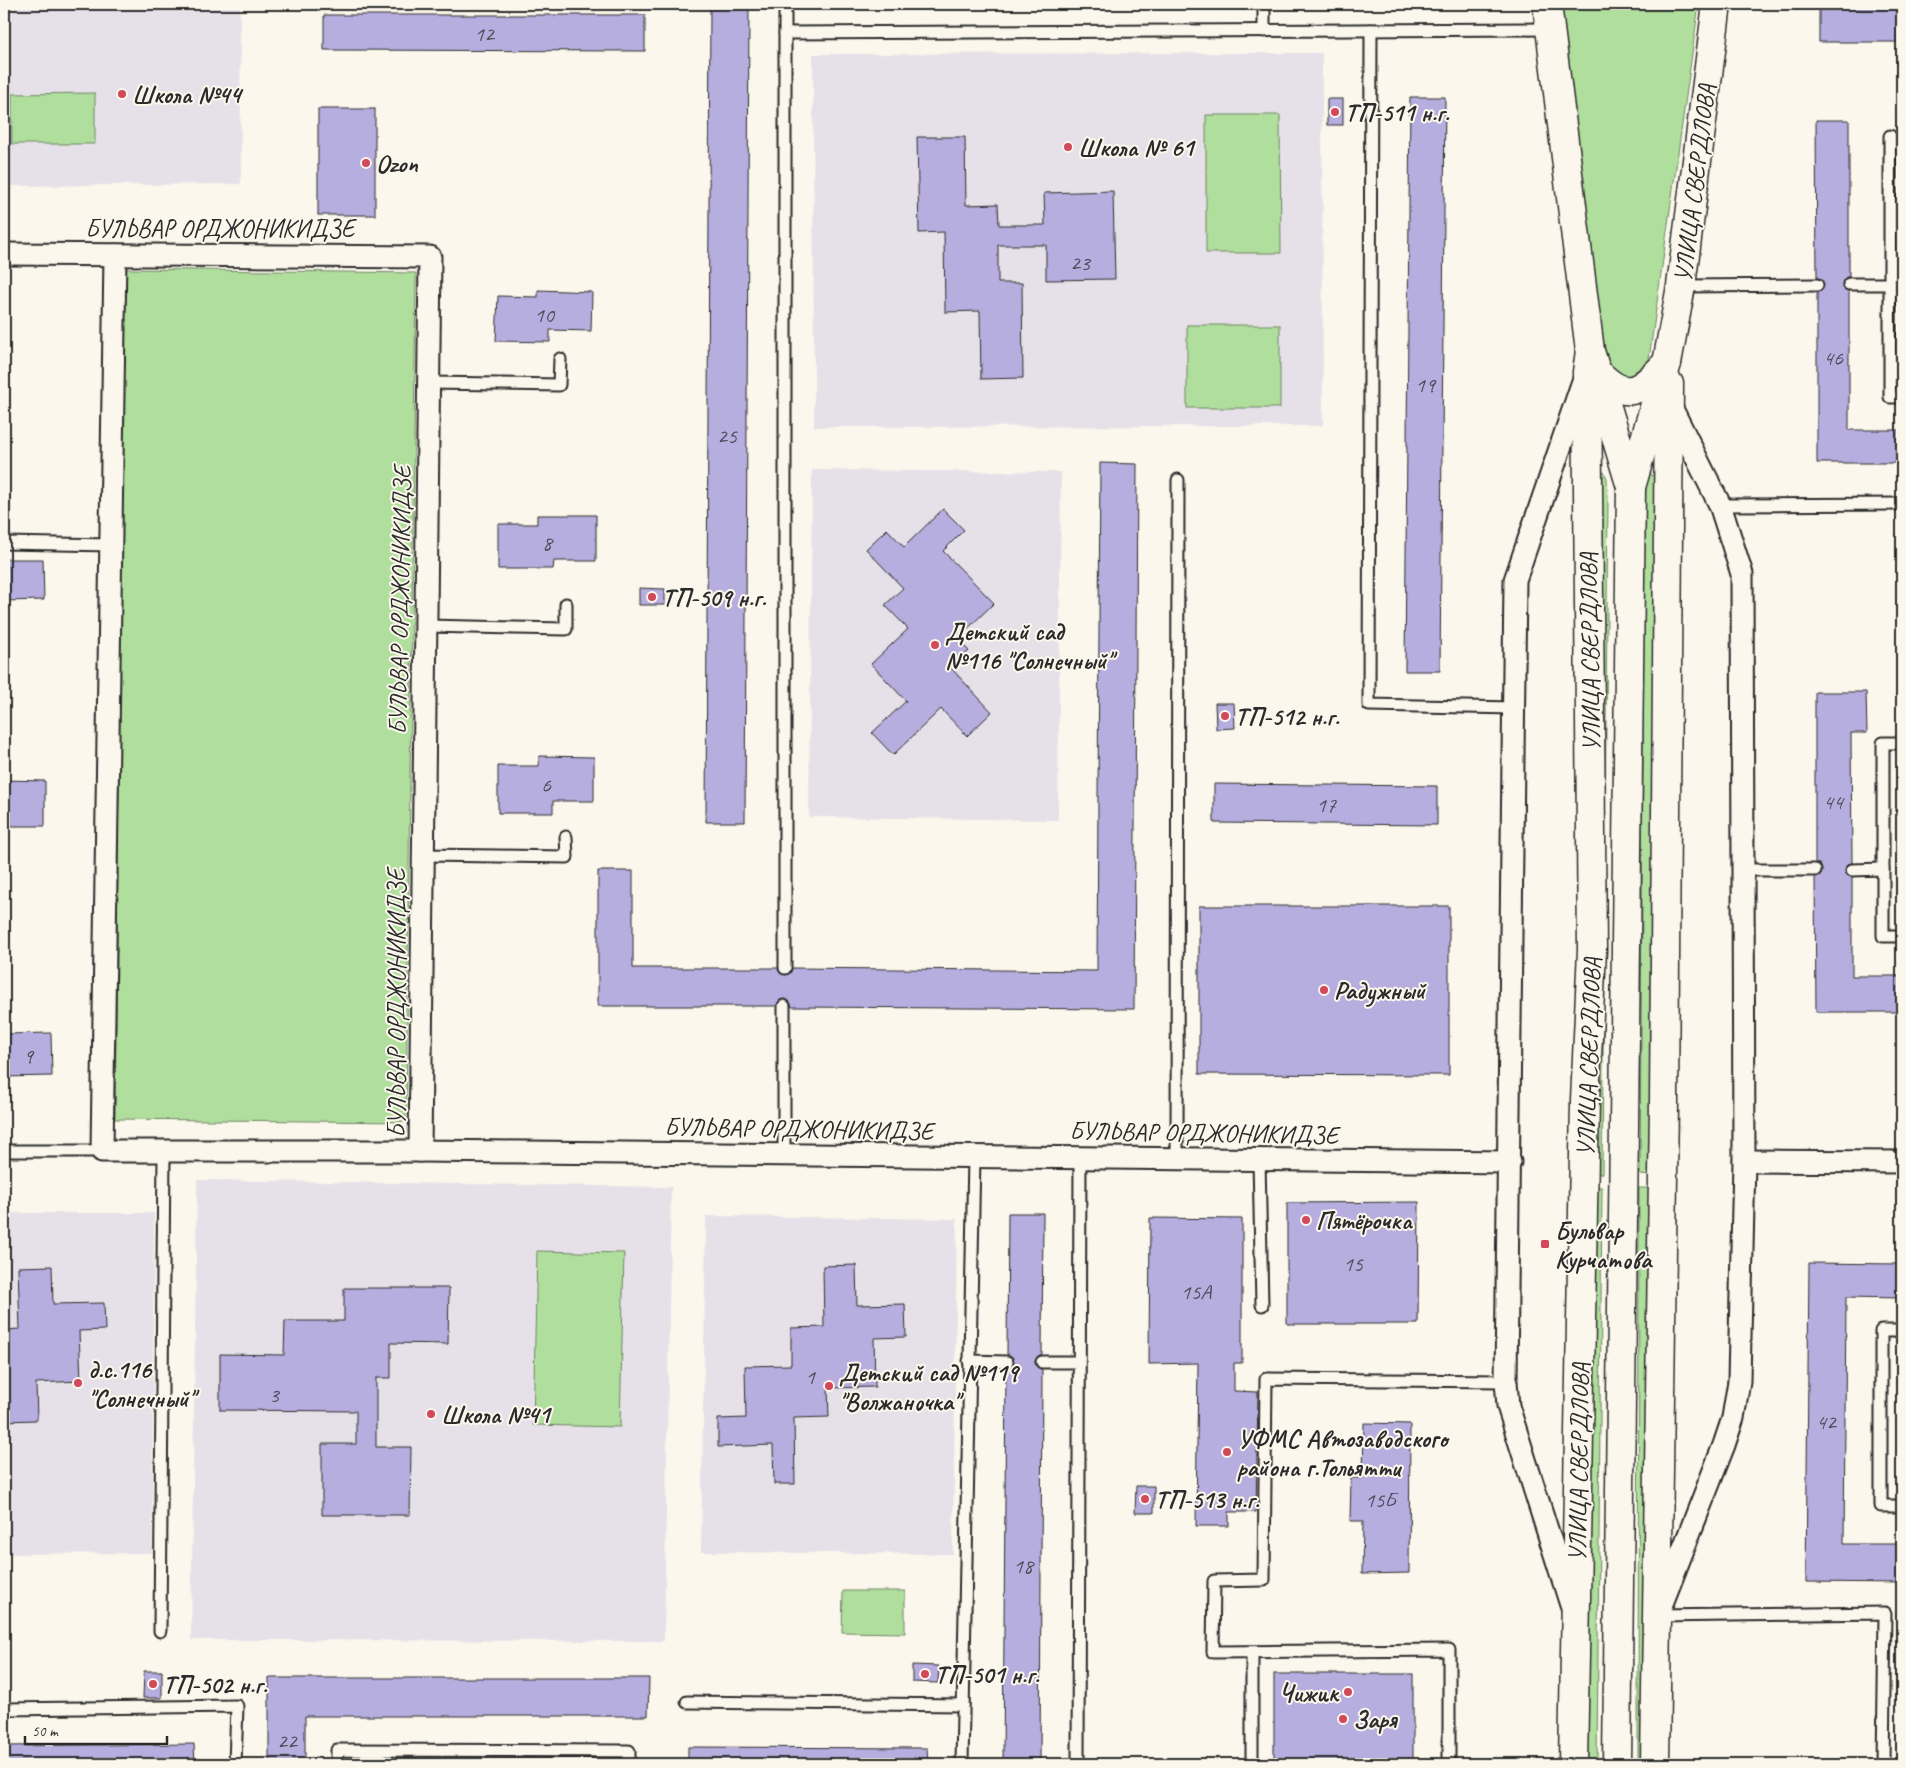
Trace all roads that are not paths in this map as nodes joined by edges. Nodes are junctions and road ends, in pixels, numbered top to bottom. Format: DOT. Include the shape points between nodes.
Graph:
graph roads {
  1 [pos="785,4"];
  2 [pos="1264,4"];
  3 [pos="1717,4"];
  4 [pos="1549,17"];
  5 [pos="1371,30"];
  6 [pos="1264,31"];
  7 [pos="785,33"];
  8 [pos="1890,136"];
  9 [pos="4,254"];
  10 [pos="115,255"];
  11 [pos="1850,284"];
  12 [pos="1890,284"];
  13 [pos="1816,285"];
  14 [pos="1681,286"];
  15 [pos="560,359"];
  16 [pos="1668,363"];
  17 [pos="1591,364"];
  18 [pos="429,383"];
  19 [pos="1902,397"];
  20 [pos="1670,405"];
  21 [pos="1178,480"];
  22 [pos="1631,487"];
  23 [pos="1899,504"];
  24 [pos="1720,505"];
  25 [pos="4,543"];
  26 [pos="111,545"];
  27 [pos="566,604"];
  28 [pos="426,626"];
  29 [pos="1514,708"];
  30 [pos="1902,743"];
  31 [pos="566,836"];
  32 [pos="423,855"];
  33 [pos="1883,869"];
  34 [pos="1743,870"];
  35 [pos="1815,870"];
  36 [pos="1852,870"];
  37 [pos="1902,936"];
  38 [pos="785,968"];
  39 [pos="784,1006"];
  40 [pos="4,1151"];
  41 [pos="102,1151"];
  42 [pos="164,1151"];
  43 [pos="420,1151"];
  44 [pos="784,1155"];
  45 [pos="974,1157"];
  46 [pos="1080,1158"];
  47 [pos="1177,1159"];
  48 [pos="1259,1160"];
  49 [pos="1744,1161"];
  50 [pos="1510,1162"];
  51 [pos="1902,1162"];
  52 [pos="1262,1305"];
  53 [pos="1902,1331"];
  54 [pos="969,1361"];
  55 [pos="1006,1362"];
  56 [pos="1042,1362"];
  57 [pos="1079,1362"];
  58 [pos="1506,1381"];
  59 [pos="1902,1506"];
  60 [pos="1657,1616"];
  61 [pos="1575,1617"];
  62 [pos="160,1631"];
  63 [pos="1252,1652"];
  64 [pos="687,1702"];
  65 [pos="963,1705"];
  66 [pos="4,1708"];
  67 [pos="235,1764"];
  68 [pos="337,1764"];
  69 [pos="630,1764"];
  70 [pos="962,1764"];
  71 [pos="1078,1764"];
  72 [pos="1252,1764"];
  73 [pos="1449,1764"];
  74 [pos="1573,1764"];
  75 [pos="1617,1764"];
  76 [pos="1655,1764"];
  77 [pos="1883,1764"];
  1 -- 7 [label="lane"];
  2 -- 6 [label="lane"];
  3 -- 14 [label="main road, УЛИЦА СВЕРДЛОВА"];
  4 -- 5 [label="lane"];
  4 -- 17 [label="main road, УЛИЦА СВЕРДЛОВА"];
  5 -- 6 [label="lane"];
  5 -- 29 [label="lane" via="1369,705"];
  6 -- 7 [label="lane"];
  7 -- 38 [label="lane"];
  8 -- 12 [label="lane"];
  9 -- 10 [label="street, БУЛЬВАР ОРДЖОНИКИДЗЕ"];
  10 -- 18 [label="street, БУЛЬВАР ОРДЖОНИКИДЗЕ" via="430,257"];
  10 -- 26 [label="street"];
  11 -- 12 [label="lane"];
  12 -- 19 [label="lane" via="1890,397"];
  13 -- 14 [label="lane"];
  14 -- 16 [label="main road, УЛИЦА СВЕРДЛОВА"];
  15 -- 18 [label="lane" via="559,385"];
  16 -- 17 [label="main road" via="1642,387 1629,390 1611,387"];
  16 -- 20 [label="main road, УЛИЦА СВЕРДЛОВА"];
  16 -- 22 [label="main road, УЛИЦА СВЕРДЛОВА"];
  17 -- 22 [label="main road, УЛИЦА СВЕРДЛОВА"];
  17 -- 29 [label="street" via="1515,580"];
  17 -- 61 [label="main road, УЛИЦА СВЕРДЛОВА" via="1592,950 1585,1100"];
  18 -- 28 [label="street, БУЛЬВАР ОРДЖОНИКИДЗЕ"];
  20 -- 24 [label="street"];
  20 -- 60 [label="main road, УЛИЦА СВЕРДЛОВА"];
  21 -- 47 [label="lane"];
  22 -- 75 [label="main road, УЛИЦА СВЕРДЛОВА"];
  23 -- 24 [label="lane"];
  24 -- 34 [label="street" via="1742,574"];
  25 -- 26 [label="lane"];
  26 -- 41 [label="street"];
  27 -- 28 [label="lane" via="566,629"];
  28 -- 32 [label="street, БУЛЬВАР ОРДЖОНИКИДЗЕ"];
  29 -- 50 [label="street"];
  30 -- 33 [label="lane" via="1883,743"];
  31 -- 32 [label="lane" via="567,857"];
  32 -- 43 [label="street, БУЛЬВАР ОРДЖОНИКИДЗЕ"];
  33 -- 36 [label="lane"];
  33 -- 37 [label="lane" via="1883,936"];
  34 -- 35 [label="lane"];
  34 -- 49 [label="street"];
  39 -- 44 [label="lane"];
  40 -- 41 [label="lane"];
  41 -- 42 [label="street"];
  42 -- 43 [label="street"];
  42 -- 62 [label="lane"];
  43 -- 44 [label="street, БУЛЬВАР ОРДЖОНИКИДЗЕ"];
  44 -- 45 [label="street, БУЛЬВАР ОРДЖОНИКИДЗЕ"];
  45 -- 46 [label="street, БУЛЬВАР ОРДЖОНИКИДЗЕ"];
  45 -- 54 [label="lane"];
  46 -- 47 [label="street, БУЛЬВАР ОРДЖОНИКИДЗЕ"];
  46 -- 57 [label="lane"];
  47 -- 48 [label="street, БУЛЬВАР ОРДЖОНИКИДЗЕ"];
  48 -- 50 [label="street, БУЛЬВАР ОРДЖОНИКИДЗЕ"];
  48 -- 52 [label="lane"];
  49 -- 51 [label="street"];
  49 -- 60 [label="street" via="1739,1381 1733,1418"];
  50 -- 58 [label="street"];
  53 -- 59 [label="lane" via="1881,1331 1881,1506"];
  54 -- 55 [label="lane"];
  54 -- 65 [label="lane"];
  56 -- 57 [label="lane"];
  57 -- 71 [label="lane"];
  58 -- 61 [label="street" via="1508,1406"];
  58 -- 63 [label="lane" via="1266,1379 1264,1580 1214,1581 1213,1652"];
  60 -- 76 [label="main road, УЛИЦА СВЕРДЛОВА"];
  60 -- 77 [label="lane" via="1885,1613"];
  61 -- 74 [label="main road, УЛИЦА СВЕРДЛОВА"];
  63 -- 72 [label="lane"];
  63 -- 73 [label="lane" via="1449,1650"];
  64 -- 65 [label="lane"];
  65 -- 70 [label="lane"];
  66 -- 67 [label="lane" via="236,1706"];
  68 -- 69 [label="lane" via="337,1750 629,1751"];
}
